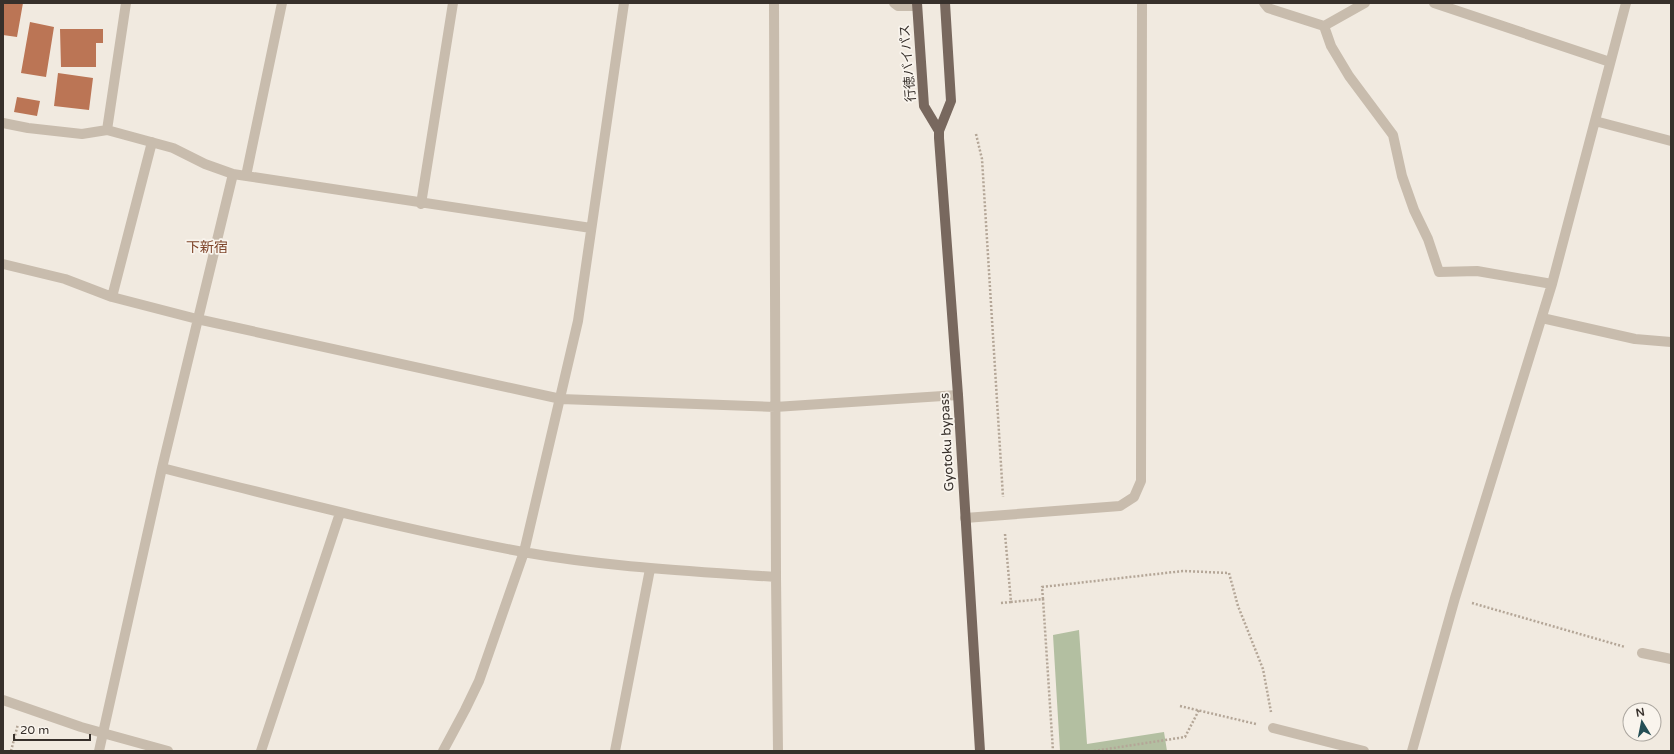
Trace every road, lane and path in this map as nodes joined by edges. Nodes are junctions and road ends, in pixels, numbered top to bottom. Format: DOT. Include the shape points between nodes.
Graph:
graph roads {
  1 [pos="126,3"];
  2 [pos="282,3"];
  3 [pos="453,3"];
  4 [pos="624,3"];
  5 [pos="774,3"];
  6 [pos="894,3"];
  7 [pos="945,3"];
  8 [pos="951,3"];
  9 [pos="1142,3"];
  10 [pos="1264,3"];
  11 [pos="1365,3"];
  12 [pos="1434,3"];
  13 [pos="1626,3"];
  14 [pos="917,5"];
  15 [pos="1324,26"];
  16 [pos="1610,62"];
  17 [pos="1596,121"];
  18 [pos="3,123"];
  19 [pos="107,130"];
  20 [pos="939,131"];
  21 [pos="976,134"];
  22 [pos="1671,141"];
  23 [pos="152,142"];
  24 [pos="232,174"];
  25 [pos="246,176"];
  26 [pos="421,204"];
  27 [pos="591,228"];
  28 [pos="3,264"];
  29 [pos="1552,284"];
  30 [pos="112,297"];
  31 [pos="1542,318"];
  32 [pos="197,319"];
  33 [pos="1671,342"];
  34 [pos="958,395"];
  35 [pos="561,399"];
  36 [pos="775,407"];
  37 [pos="162,468"];
  38 [pos="340,513"];
  39 [pos="1004,516"];
  40 [pos="965,518"];
  41 [pos="524,552"];
  42 [pos="650,569"];
  43 [pos="776,576"];
  44 [pos="1455,598"];
  45 [pos="1043,599"];
  46 [pos="1011,602"];
  47 [pos="1001,603"];
  48 [pos="1642,653"];
  49 [pos="1671,660"];
  50 [pos="3,700"];
  51 [pos="1180,706"];
  52 [pos="22,708"];
  53 [pos="1199,710"];
  54 [pos="1273,728"];
  55 [pos="103,733"];
  56 [pos="11,751"];
  57 [pos="99,751"];
  58 [pos="168,751"];
  59 [pos="261,751"];
  60 [pos="442,751"];
  61 [pos="615,751"];
  62 [pos="778,751"];
  63 [pos="980,751"];
  64 [pos="1053,751"];
  65 [pos="1094,751"];
  66 [pos="1364,751"];
  67 [pos="1412,751"];
  1 -- 19 [label="street"];
  2 -- 25 [label="street"];
  3 -- 26 [label="street"];
  4 -- 27 [label="street"];
  5 -- 36 [label="street"];
  6 -- 14 [label="street" via="898,6"];
  7 -- 8 [label="street"];
  7 -- 20 [label="main road" via="951,101"];
  9 -- 39 [label="street" via="1141,481 1134,497 1120,506"];
  10 -- 15 [label="street" via="1268,8"];
  11 -- 15 [label="street"];
  12 -- 16 [label="street"];
  13 -- 16 [label="street"];
  14 -- 20 [label="main road, 行徳バイパス" via="924,106"];
  15 -- 29 [label="street" via="1331,46 1348,76 1393,134 1402,176 1439,272 1477,271"];
  16 -- 17 [label="street"];
  17 -- 22 [label="street"];
  17 -- 29 [label="street"];
  18 -- 19 [label="street" via="82,134"];
  19 -- 23 [label="street"];
  20 -- 34 [label="main road, Gyotoku bypass"];
  21 -- 39 [label="path" via="982,159"];
  23 -- 24 [label="street" via="173,148"];
  23 -- 30 [label="street"];
  24 -- 25 [label="street"];
  24 -- 32 [label="street"];
  25 -- 26 [label="street"];
  26 -- 27 [label="street"];
  27 -- 35 [label="street" via="578,320"];
  28 -- 30 [label="street" via="65,279"];
  29 -- 31 [label="street"];
  30 -- 32 [label="street"];
  31 -- 33 [label="street" via="1635,339"];
  31 -- 44 [label="street"];
  32 -- 35 [label="street"];
  32 -- 37 [label="street"];
  34 -- 36 [label="street"];
  34 -- 40 [label="main road, Gyotoku bypass"];
  35 -- 36 [label="street"];
  35 -- 41 [label="street"];
  36 -- 43 [label="street"];
  37 -- 38 [label="street"];
  37 -- 55 [label="street"];
  38 -- 41 [label="street"];
  38 -- 59 [label="street"];
  39 -- 40 [label="street"];
  39 -- 46 [label="path"];
  40 -- 63 [label="main road, Gyotoku bypass"];
  41 -- 42 [label="street"];
  41 -- 60 [label="street" via="478,681 466,710"];
  42 -- 43 [label="street"];
  42 -- 61 [label="street"];
  43 -- 62 [label="street"];
  44 -- 48 [label="path"];
  44 -- 67 [label="street"];
  45 -- 46 [label="path"];
  45 -- 54 [label="path" via="1042,587 1184,571 1228,573 1263,669"];
  45 -- 64 [label="path"];
  46 -- 47 [label="path"];
  48 -- 49 [label="street"];
  50 -- 52 [label="street"];
  51 -- 53 [label="path"];
  52 -- 55 [label="street"];
  52 -- 56 [label="path"];
  53 -- 54 [label="path"];
  53 -- 65 [label="path" via="1185,737"];
  54 -- 66 [label="street"];
  55 -- 57 [label="street"];
  55 -- 58 [label="street"];
}
